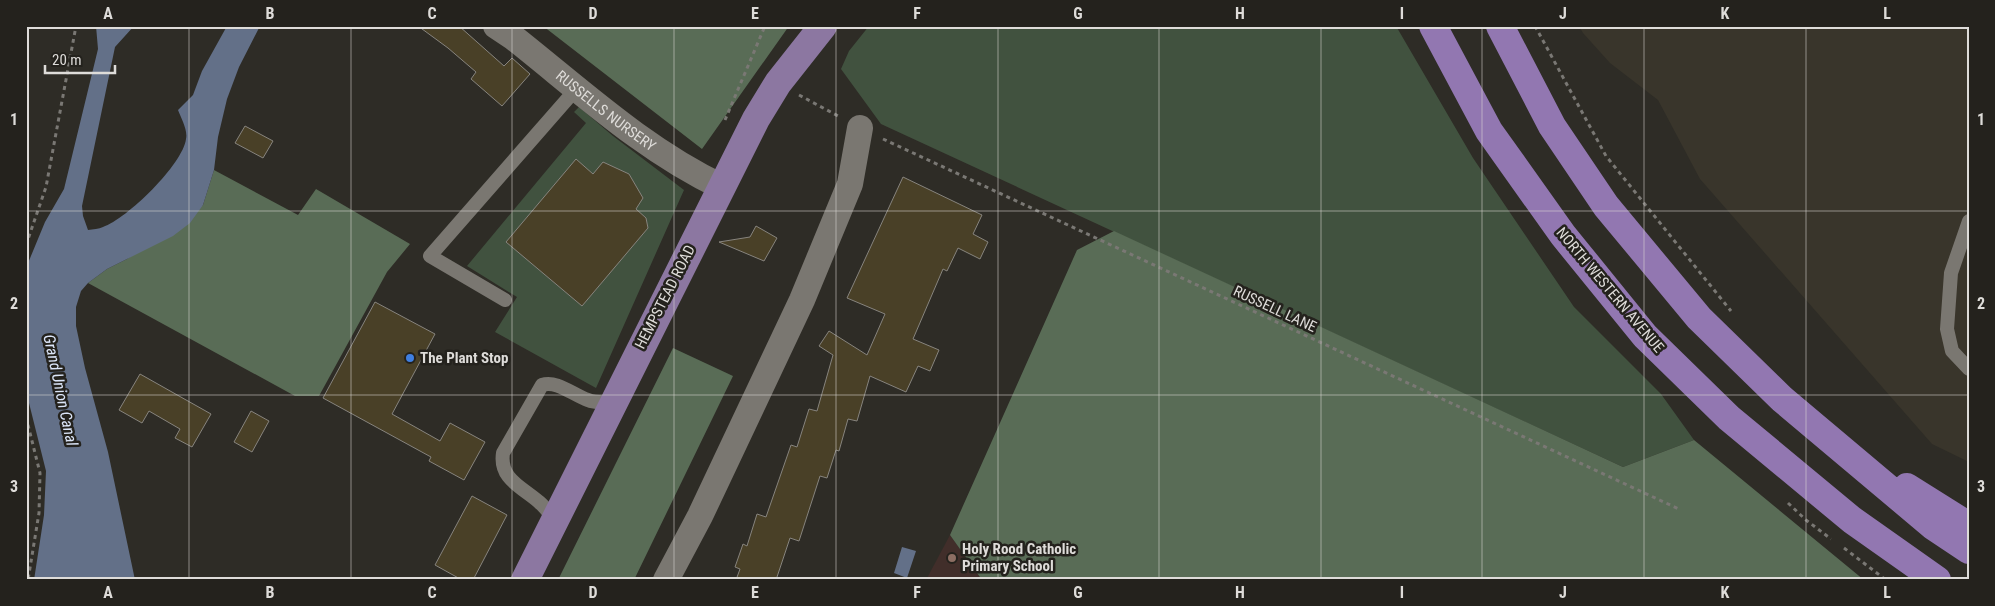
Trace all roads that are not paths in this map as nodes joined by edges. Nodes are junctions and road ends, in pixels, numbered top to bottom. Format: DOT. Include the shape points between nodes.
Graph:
graph roads {
  1 [pos="496,26"];
  2 [pos="823,26"];
  3 [pos="1433,26"];
  4 [pos="1500,26"];
  5 [pos="577,88"];
  6 [pos="860,128"];
  7 [pos="722,187"];
  8 [pos="1969,221"];
  9 [pos="505,300"];
  10 [pos="1969,370"];
  11 [pos="612,403"];
  12 [pos="1843,450"];
  13 [pos="555,520"];
  14 [pos="1969,526"];
  15 [pos="1969,550"];
  16 [pos="525,580"];
  17 [pos="666,580"];
  18 [pos="1937,580"];
  1 -- 5 [label="street, RUSSELLS NURSERY"];
  2 -- 7 [label="main road, HEMPSTEAD ROAD" via="773,90"];
  3 -- 18 [label="highway, NORTH WESTERN AVENUE" via="1489,131 1563,235 1645,336 1737,424 1852,520"];
  4 -- 12 [label="highway" via="1552,126 1606,206 1698,318 1782,398"];
  5 -- 7 [label="street, RUSSELLS NURSERY" via="636,137"];
  5 -- 9 [label="lane" via="430,256"];
  6 -- 17 [label="street" via="850,184 802,300 700,516"];
  7 -- 11 [label="main road, HEMPSTEAD ROAD"];
  8 -- 10 [label="lane" via="1951,273 1947,329 1952,351"];
  11 -- 13 [label="main road, HEMPSTEAD ROAD"];
  11 -- 13 [label="lane" via="590,401 560,386 542,385 503,453 502,464 510,479 541,503"];
  12 -- 14 [label="highway"];
  12 -- 15 [label="highway" via="1933,526"];
  13 -- 16 [label="main road, HEMPSTEAD ROAD"];
}
